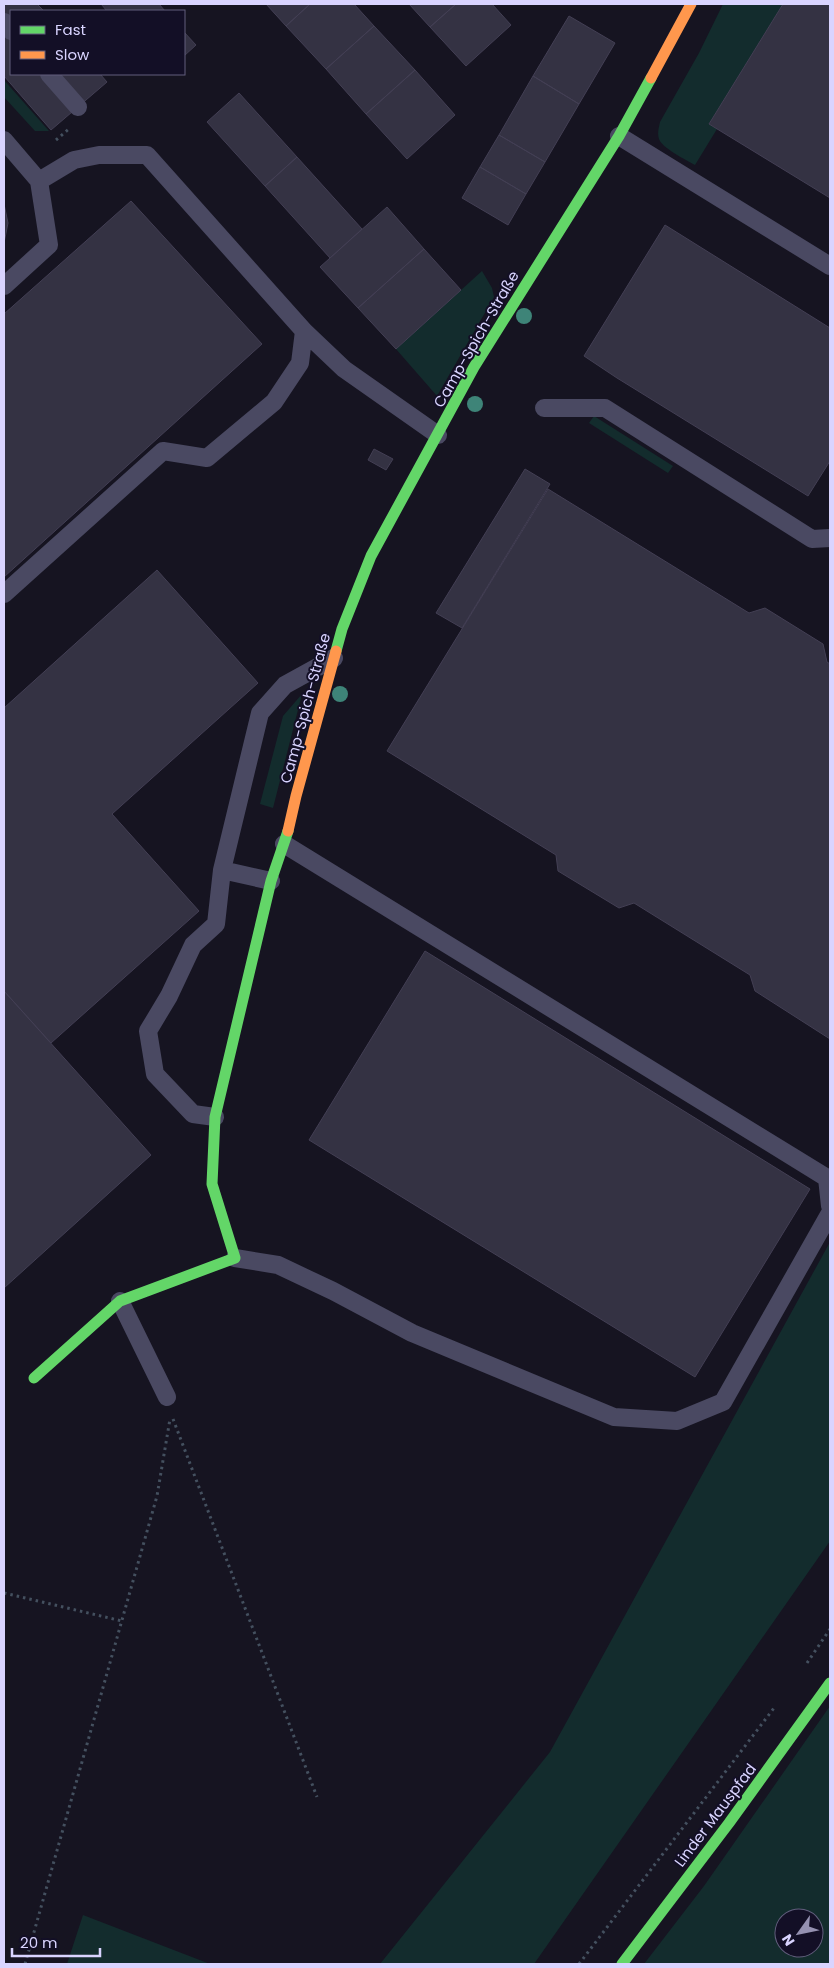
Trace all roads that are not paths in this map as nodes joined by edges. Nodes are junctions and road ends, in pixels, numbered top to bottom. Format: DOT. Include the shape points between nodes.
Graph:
graph roads {
  1 [pos="691,4"];
  2 [pos="50,75"];
  3 [pos="78,107"];
  4 [pos="619,136"];
  5 [pos="4,140"];
  6 [pos="39,181"];
  7 [pos="830,266"];
  8 [pos="4,286"];
  9 [pos="304,331"];
  10 [pos="544,408"];
  11 [pos="438,434"];
  12 [pos="830,538"];
  13 [pos="4,594"];
  14 [pos="334,658"];
  15 [pos="284,844"];
  16 [pos="222,870"];
  17 [pos="271,881"];
  18 [pos="215,1117"];
  19 [pos="830,1206"];
  20 [pos="830,1213"];
  21 [pos="235,1258"];
  22 [pos="120,1301"];
  23 [pos="34,1378"];
  24 [pos="167,1397"];
  25 [pos="830,1683"];
  26 [pos="622,1964"];
  1 -- 4 [label="street, Camp-Spich-Straße"];
  2 -- 3 [label="lane"];
  4 -- 7 [label="lane"];
  4 -- 11 [label="street, Camp-Spich-Straße" via="474,367"];
  5 -- 6 [label="lane"];
  6 -- 8 [label="lane" via="49,245"];
  6 -- 9 [label="lane" via="74,160 98,155 148,155"];
  9 -- 11 [label="lane" via="344,369"];
  9 -- 13 [label="lane" via="300,363 274,402 207,458 163,451"];
  10 -- 12 [label="lane" via="605,408 812,539"];
  11 -- 14 [label="street, Camp-Spich-Straße" via="371,556"];
  14 -- 15 [label="street, Camp-Spich-Straße"];
  14 -- 16 [label="lane" via="285,685 260,713"];
  15 -- 17 [label="street, Camp-Spich-Straße"];
  15 -- 19 [label="lane" via="828,1178"];
  16 -- 17 [label="lane"];
  16 -- 18 [label="lane" via="216,924 193,945 148,1031 155,1074 193,1114"];
  17 -- 18 [label="street, Camp-Spich-Straße"];
  18 -- 21 [label="street, Camp-Spich-Straße" via="212,1184"];
  20 -- 21 [label="lane" via="723,1402 677,1421 614,1418 412,1333 278,1265"];
  21 -- 22 [label="street"];
  22 -- 23 [label="street"];
  22 -- 24 [label="lane"];
  25 -- 26 [label="street, Linder Mauspfad" via="730,1823"];
}
